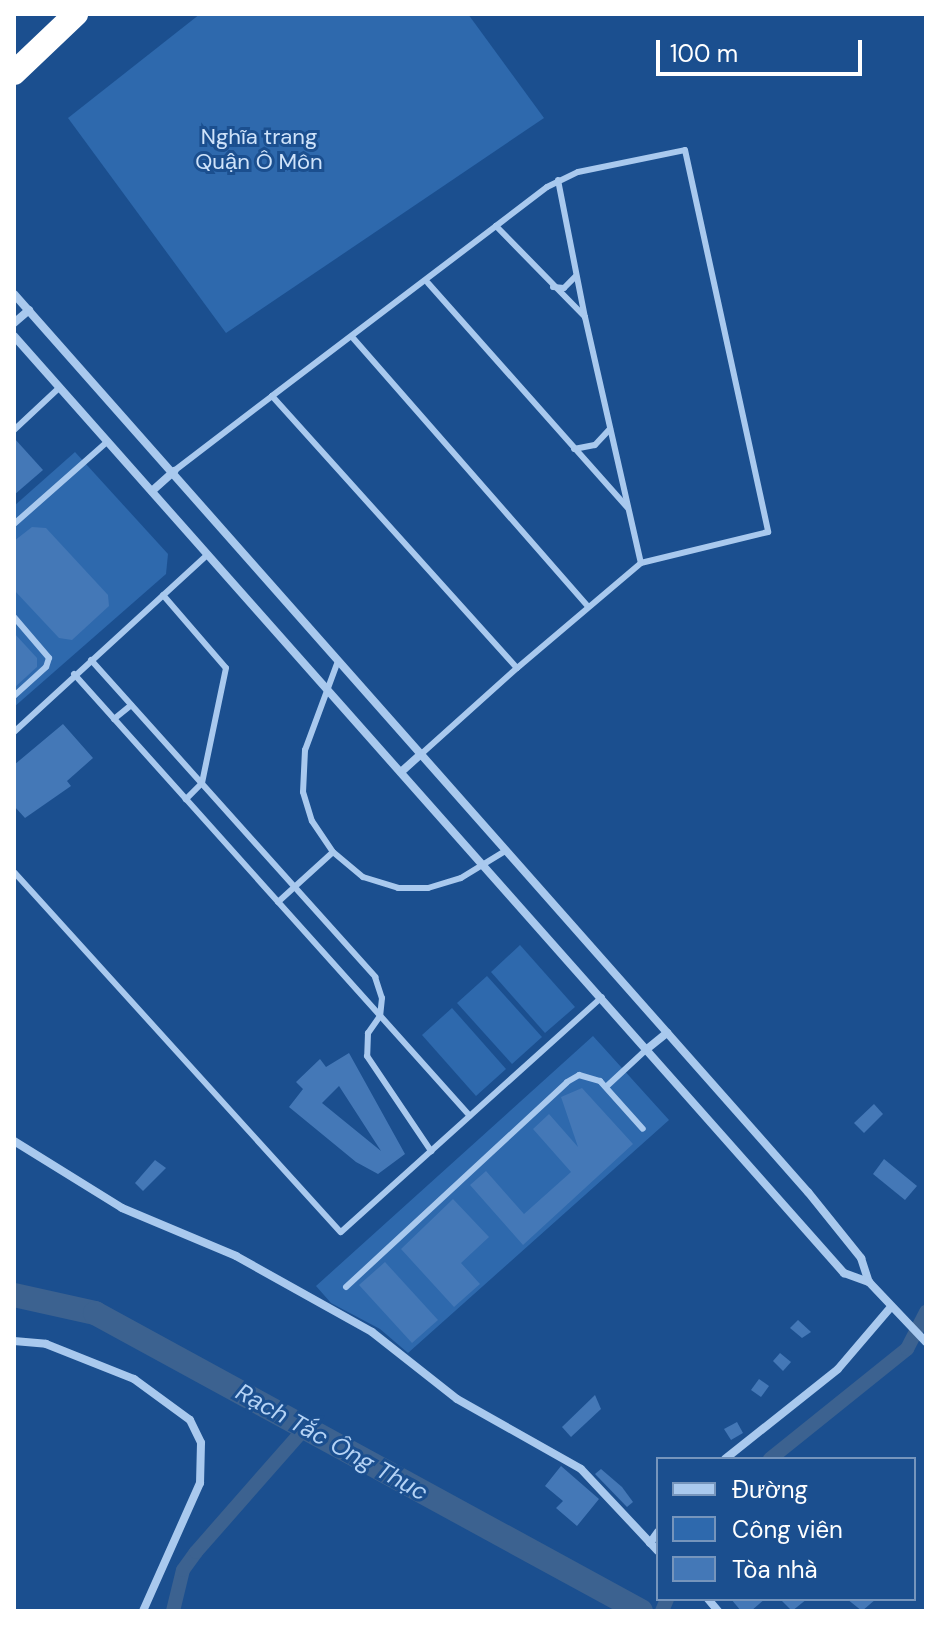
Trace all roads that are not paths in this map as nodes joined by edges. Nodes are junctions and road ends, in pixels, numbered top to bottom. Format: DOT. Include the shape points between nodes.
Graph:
graph roads {
  1 [pos="76,14"];
  2 [pos="14,73"];
  3 [pos="558,180"];
  4 [pos="496,226"];
  5 [pos="577,275"];
  6 [pos="428,283"];
  7 [pos="553,287"];
  8 [pos="14,294"];
  9 [pos="29,310"];
  10 [pos="585,317"];
  11 [pos="14,323"];
  12 [pos="14,336"];
  13 [pos="353,338"];
  14 [pos="60,387"];
  15 [pos="272,396"];
  16 [pos="610,429"];
  17 [pos="14,430"];
  18 [pos="108,441"];
  19 [pos="574,449"];
  20 [pos="174,471"];
  21 [pos="152,491"];
  22 [pos="628,508"];
  23 [pos="14,524"];
  24 [pos="208,554"];
  25 [pos="641,563"];
  26 [pos="163,595"];
  27 [pos="588,606"];
  28 [pos="14,617"];
  29 [pos="91,660"];
  30 [pos="338,661"];
  31 [pos="517,668"];
  32 [pos="74,674"];
  33 [pos="325,687"];
  34 [pos="14,696"];
  35 [pos="131,705"];
  36 [pos="114,719"];
  37 [pos="14,732"];
  38 [pos="421,754"];
  39 [pos="401,772"];
  40 [pos="202,783"];
  41 [pos="186,799"];
  42 [pos="505,851"];
  43 [pos="333,852"];
  44 [pos="485,865"];
  45 [pos="14,872"];
  46 [pos="294,887"];
  47 [pos="278,902"];
  48 [pos="602,997"];
  49 [pos="380,1016"];
  50 [pos="667,1033"];
  51 [pos="647,1049"];
  52 [pos="607,1086"];
  53 [pos="470,1116"];
  54 [pos="643,1129"];
  55 [pos="14,1141"];
  56 [pos="431,1151"];
  57 [pos="869,1282"];
  58 [pos="346,1287"];
  59 [pos="895,1310"];
  60 [pos="14,1341"];
  61 [pos="926,1342"];
  62 [pos="728,1457"];
  63 [pos="655,1548"];
  64 [pos="143,1611"];
  1 -- 2 [label="highway"];
  3 -- 4 [label="lane"];
  3 -- 5 [label="lane"];
  3 -- 25 [label="lane" via="590,168 685,150 768,532"];
  4 -- 6 [label="lane"];
  4 -- 7 [label="lane"];
  5 -- 7 [label="lane" via="564,288"];
  5 -- 10 [label="lane"];
  6 -- 13 [label="lane"];
  6 -- 19 [label="lane"];
  7 -- 10 [label="lane"];
  8 -- 9 [label="street"];
  9 -- 11 [label="street"];
  9 -- 20 [label="street"];
  10 -- 16 [label="lane"];
  12 -- 14 [label="street"];
  13 -- 15 [label="lane"];
  13 -- 27 [label="lane"];
  14 -- 17 [label="lane"];
  14 -- 18 [label="street"];
  15 -- 20 [label="lane"];
  15 -- 31 [label="lane"];
  16 -- 19 [label="lane" via="595,445"];
  16 -- 22 [label="lane"];
  18 -- 21 [label="street"];
  18 -- 23 [label="lane"];
  19 -- 22 [label="lane"];
  20 -- 21 [label="street"];
  20 -- 30 [label="street"];
  21 -- 24 [label="street"];
  22 -- 25 [label="lane"];
  24 -- 26 [label="lane"];
  24 -- 33 [label="street"];
  25 -- 27 [label="lane"];
  26 -- 29 [label="lane"];
  26 -- 40 [label="lane" via="226,668"];
  27 -- 31 [label="lane"];
  28 -- 34 [label="lane" via="49,658"];
  29 -- 32 [label="lane"];
  29 -- 35 [label="lane"];
  30 -- 33 [label="lane"];
  30 -- 38 [label="street"];
  31 -- 38 [label="lane"];
  32 -- 36 [label="lane"];
  32 -- 37 [label="lane"];
  33 -- 39 [label="street"];
  33 -- 43 [label="lane" via="305,750 303,792 312,821"];
  35 -- 36 [label="lane"];
  35 -- 40 [label="lane"];
  36 -- 41 [label="lane"];
  38 -- 39 [label="street"];
  38 -- 42 [label="street"];
  39 -- 44 [label="street"];
  40 -- 41 [label="lane"];
  40 -- 46 [label="lane"];
  41 -- 47 [label="lane"];
  42 -- 44 [label="lane"];
  42 -- 50 [label="street"];
  43 -- 44 [label="lane" via="363,877 398,888 428,888"];
  43 -- 46 [label="lane"];
  44 -- 48 [label="street"];
  45 -- 56 [label="lane" via="341,1232"];
  46 -- 47 [label="lane"];
  46 -- 49 [label="lane" via="375,977 382,998"];
  47 -- 49 [label="lane"];
  48 -- 51 [label="street"];
  48 -- 53 [label="lane"];
  49 -- 53 [label="lane"];
  49 -- 56 [label="lane" via="368,1033 367,1056"];
  50 -- 51 [label="street"];
  50 -- 57 [label="street" via="817,1203 861,1258"];
  51 -- 52 [label="lane"];
  51 -- 57 [label="street" via="844,1273"];
  52 -- 54 [label="lane"];
  52 -- 58 [label="lane" via="589,1076 567,1082"];
  53 -- 56 [label="lane"];
  55 -- 63 [label="street" via="122,1208 236,1256 372,1332 457,1399 581,1469"];
  57 -- 59 [label="street"];
  59 -- 61 [label="street"];
  59 -- 62 [label="street" via="838,1369"];
  60 -- 64 [label="street" via="46,1344 134,1379 190,1420 201,1443 200,1483"];
}
